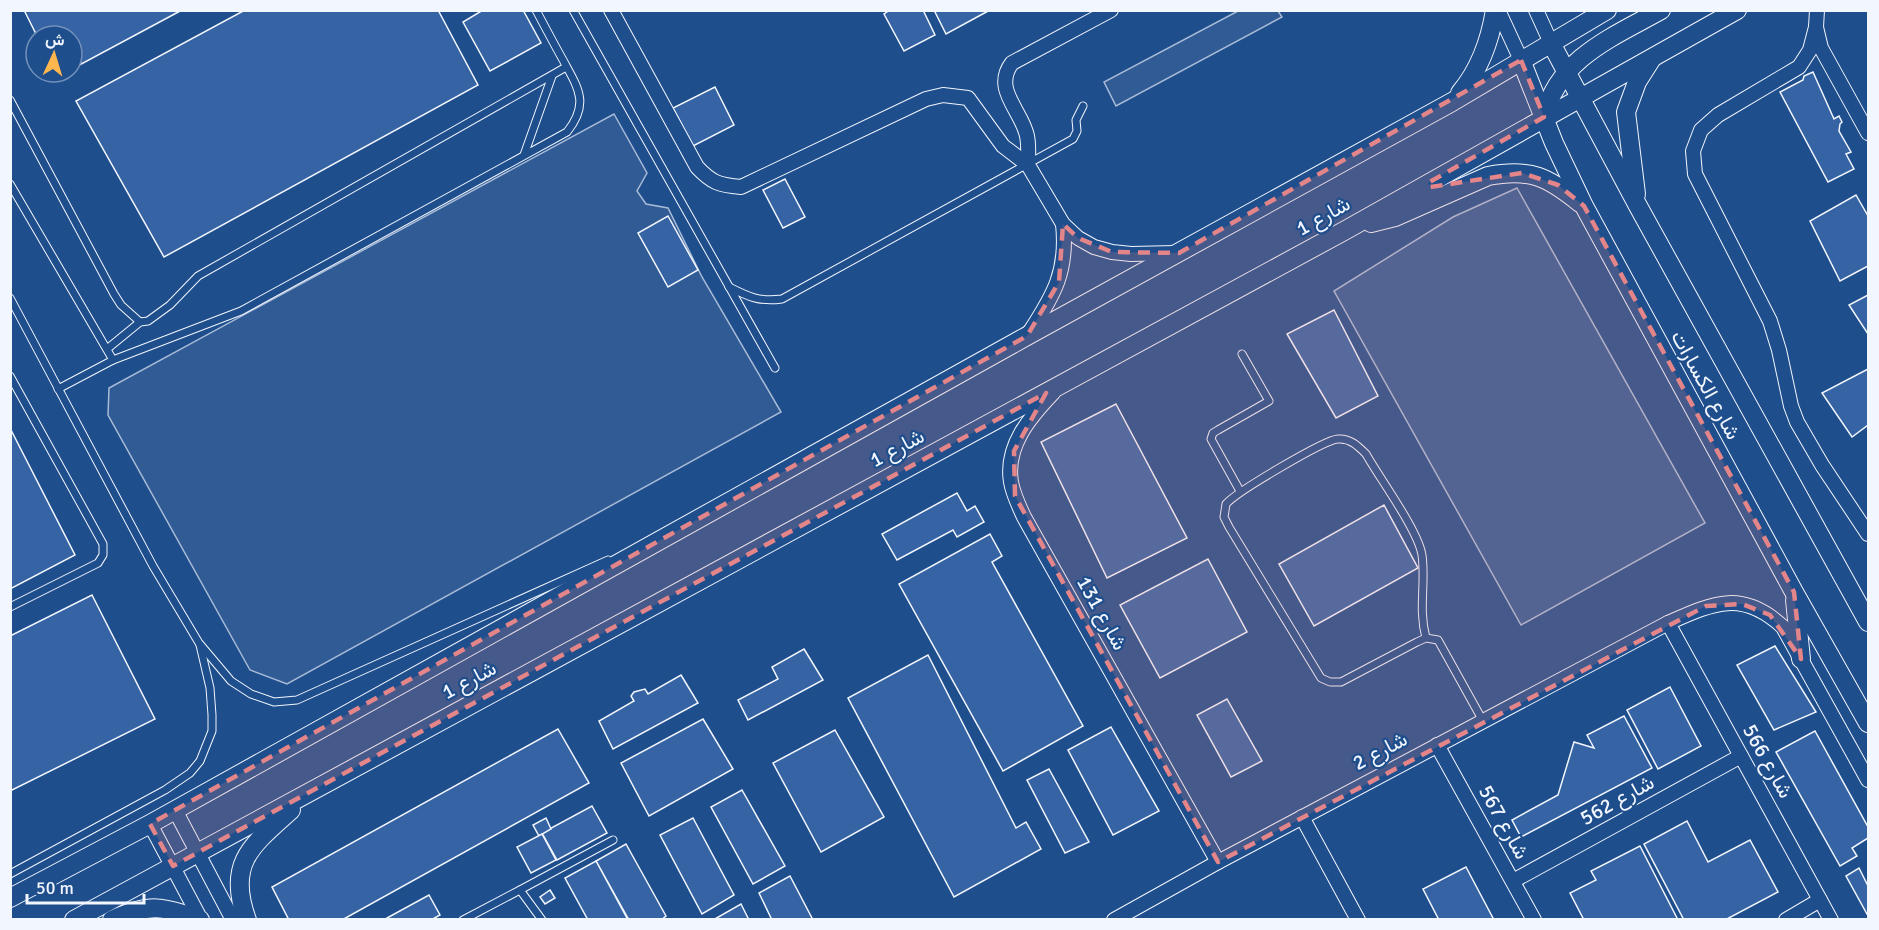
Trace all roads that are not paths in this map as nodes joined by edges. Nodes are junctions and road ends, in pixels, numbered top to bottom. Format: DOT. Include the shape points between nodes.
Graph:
graph roads {
  1 [pos="536,10"];
  2 [pos="573,10"];
  3 [pos="611,10"];
  4 [pos="1111,10"];
  5 [pos="1496,10"];
  6 [pos="1536,10"];
  7 [pos="1607,10"];
  8 [pos="1661,10"];
  9 [pos="1737,10"];
  10 [pos="1817,10"];
  11 [pos="1816,27"];
  12 [pos="1551,43"];
  13 [pos="1652,58"];
  14 [pos="1521,60"];
  15 [pos="566,67"];
  16 [pos="1567,73"];
  17 [pos="552,75"];
  18 [pos="1580,98"];
  19 [pos="10,100"];
  20 [pos="1452,102"];
  21 [pos="1083,106"];
  22 [pos="1544,117"];
  23 [pos="1869,133"];
  24 [pos="524,155"];
  25 [pos="1028,165"];
  26 [pos="10,184"];
  27 [pos="1584,206"];
  28 [pos="1638,206"];
  29 [pos="1063,224"];
  30 [pos="1344,231"];
  31 [pos="1179,253"];
  32 [pos="729,287"];
  33 [pos="10,298"];
  34 [pos="140,322"];
  35 [pos="1028,336"];
  36 [pos="107,349"];
  37 [pos="1242,354"];
  38 [pos="113,360"];
  39 [pos="775,368"];
  40 [pos="10,376"];
  41 [pos="1062,385"];
  42 [pos="58,389"];
  43 [pos="1240,491"];
  44 [pos="690,524"];
  45 [pos="1869,534"];
  46 [pos="1837,564"];
  47 [pos="1794,592"];
  48 [pos="1869,595"];
  49 [pos="10,608"];
  50 [pos="1869,622"];
  51 [pos="1668,623"];
  52 [pos="1426,639"];
  53 [pos="199,643"];
  54 [pos="1801,659"];
  55 [pos="1483,721"];
  56 [pos="1869,723"];
  57 [pos="1437,745"];
  58 [pos="1741,756"];
  59 [pos="1869,780"];
  60 [pos="317,788"];
  61 [pos="175,810"];
  62 [pos="1302,817"];
  63 [pos="150,824"];
  64 [pos="613,840"];
  65 [pos="197,853"];
  66 [pos="1218,862"];
  67 [pos="173,866"];
  68 [pos="10,874"];
  69 [pos="1513,881"];
  70 [pos="520,890"];
  71 [pos="10,898"];
  72 [pos="1820,900"];
  73 [pos="74,920"];
  74 [pos="112,920"];
  75 [pos="201,920"];
  76 [pos="233,920"];
  77 [pos="247,920"];
  78 [pos="463,920"];
  79 [pos="542,920"];
  80 [pos="1114,920"];
  81 [pos="1358,920"];
  82 [pos="1534,920"];
  83 [pos="1786,920"];
  84 [pos="1831,920"];
  1 -- 15 [label="lane"];
  2 -- 32 [label="lane"];
  3 -- 25 [label="street" via="697,167 710,181 741,187 926,99 943,95 969,99 1003,146"];
  4 -- 25 [label="street" via="1012,63 1005,72 1005,84 1027,135"];
  5 -- 14 [label="street"];
  5 -- 20 [label="street" via="1478,68"];
  6 -- 12 [label="street"];
  7 -- 12 [label="street, شارع 1"];
  8 -- 16 [label="street" via="1591,50"];
  9 -- 13 [label="street, شارع 1"];
  10 -- 11 [label="street"];
  11 -- 23 [label="street" via="1821,48"];
  11 -- 45 [label="street" via="1810,50 1798,68 1708,122 1696,140 1693,163 1695,174 1770,321 1794,414 1822,465"];
  12 -- 14 [label="street, شارع 1"];
  12 -- 16 [label="street, شارع الكسارات"];
  13 -- 18 [label="street, شارع 1"];
  13 -- 28 [label="street" via="1637,82 1626,112"];
  14 -- 20 [label="street, شارع 1"];
  14 -- 22 [label="street, شارع الكسارات"];
  15 -- 17 [label="lane"];
  15 -- 24 [label="lane" via="579,90 577,117 567,132"];
  16 -- 18 [label="street, شارع الكسارات"];
  16 -- 22 [label="street" via="1552,95"];
  17 -- 24 [label="lane"];
  17 -- 34 [label="lane" via="198,276 170,305 148,321"];
  18 -- 22 [label="street, شارع 1"];
  18 -- 28 [label="street, شارع الكسارات"];
  19 -- 34 [label="lane" via="114,294"];
  20 -- 31 [label="street, شارع 1"];
  21 -- 25 [label="lane" via="1073,139"];
  22 -- 27 [label="street, شارع الكسارات"];
  22 -- 30 [label="street, شارع 1"];
  24 -- 38 [label="lane" via="241,311"];
  25 -- 29 [label="street, شارع 1"];
  25 -- 32 [label="lane" via="782,299 752,298"];
  26 -- 36 [label="lane"];
  27 -- 30 [label="street" via="1558,185 1540,177 1504,173 1488,176 1395,217"];
  27 -- 47 [label="street, شارع الكسارات"];
  28 -- 46 [label="street, شارع الكسارات"];
  29 -- 31 [label="street, شارع 1" via="1078,238 1112,252"];
  29 -- 35 [label="street, شارع 1" via="1064,264 1059,282"];
  30 -- 41 [label="street, شارع 1"];
  31 -- 35 [label="street, شارع 1"];
  32 -- 39 [label="lane"];
  33 -- 42 [label="lane"];
  34 -- 36 [label="lane"];
  35 -- 44 [label="street, شارع 1"];
  36 -- 38 [label="lane"];
  37 -- 43 [label="lane" via="1268,402 1213,433 1211,439"];
  38 -- 42 [label="lane"];
  40 -- 49 [label="lane" via="103,544 104,555 98,563"];
  41 -- 60 [label="street, شارع 1"];
  41 -- 66 [label="street, شارع 131" via="1021,432 1011,467 1015,496"];
  42 -- 53 [label="lane"];
  43 -- 52 [label="lane" via="1226,504 1224,517 1321,678 1341,682"];
  43 -- 52 [label="lane" via="1335,439 1358,446 1419,544"];
  44 -- 53 [label="lane" via="297,700 274,702 251,694 231,681"];
  44 -- 61 [label="street, شارع 1"];
  46 -- 48 [label="street"];
  46 -- 50 [label="street, شارع الكسارات"];
  47 -- 54 [label="street"];
  47 -- 56 [label="street, شارع الكسارات"];
  51 -- 54 [label="street" via="1706,606 1742,604 1777,621"];
  51 -- 55 [label="street, شارع 2"];
  51 -- 58 [label="street, شارع 566"];
  52 -- 55 [label="lane" via="1442,644"];
  53 -- 68 [label="lane" via="210,688 212,732 190,773"];
  54 -- 59 [label="street"];
  55 -- 57 [label="street, شارع 2"];
  57 -- 62 [label="street, شارع 2"];
  57 -- 69 [label="street, شارع 567"];
  58 -- 69 [label="street, شارع 562"];
  58 -- 72 [label="street, شارع 566"];
  60 -- 65 [label="street, شارع 1"];
  60 -- 77 [label="street" via="248,852 240,871"];
  61 -- 63 [label="street, شارع 1"];
  61 -- 65 [label="street"];
  62 -- 66 [label="street, شارع 2"];
  62 -- 81 [label="street"];
  63 -- 67 [label="street"];
  63 -- 71 [label="street, شارع 1"];
  64 -- 70 [label="lane"];
  65 -- 67 [label="street, شارع 1"];
  65 -- 76 [label="street"];
  66 -- 80 [label="street, شارع 2"];
  67 -- 73 [label="street, شارع 1"];
  67 -- 75 [label="street"];
  69 -- 82 [label="street, شارع 567"];
  70 -- 78 [label="lane"];
  70 -- 79 [label="lane"];
  72 -- 83 [label="street"];
  72 -- 84 [label="street, شارع 566"];
  74 -- 75 [label="street" via="142,909 160,908"];
}
